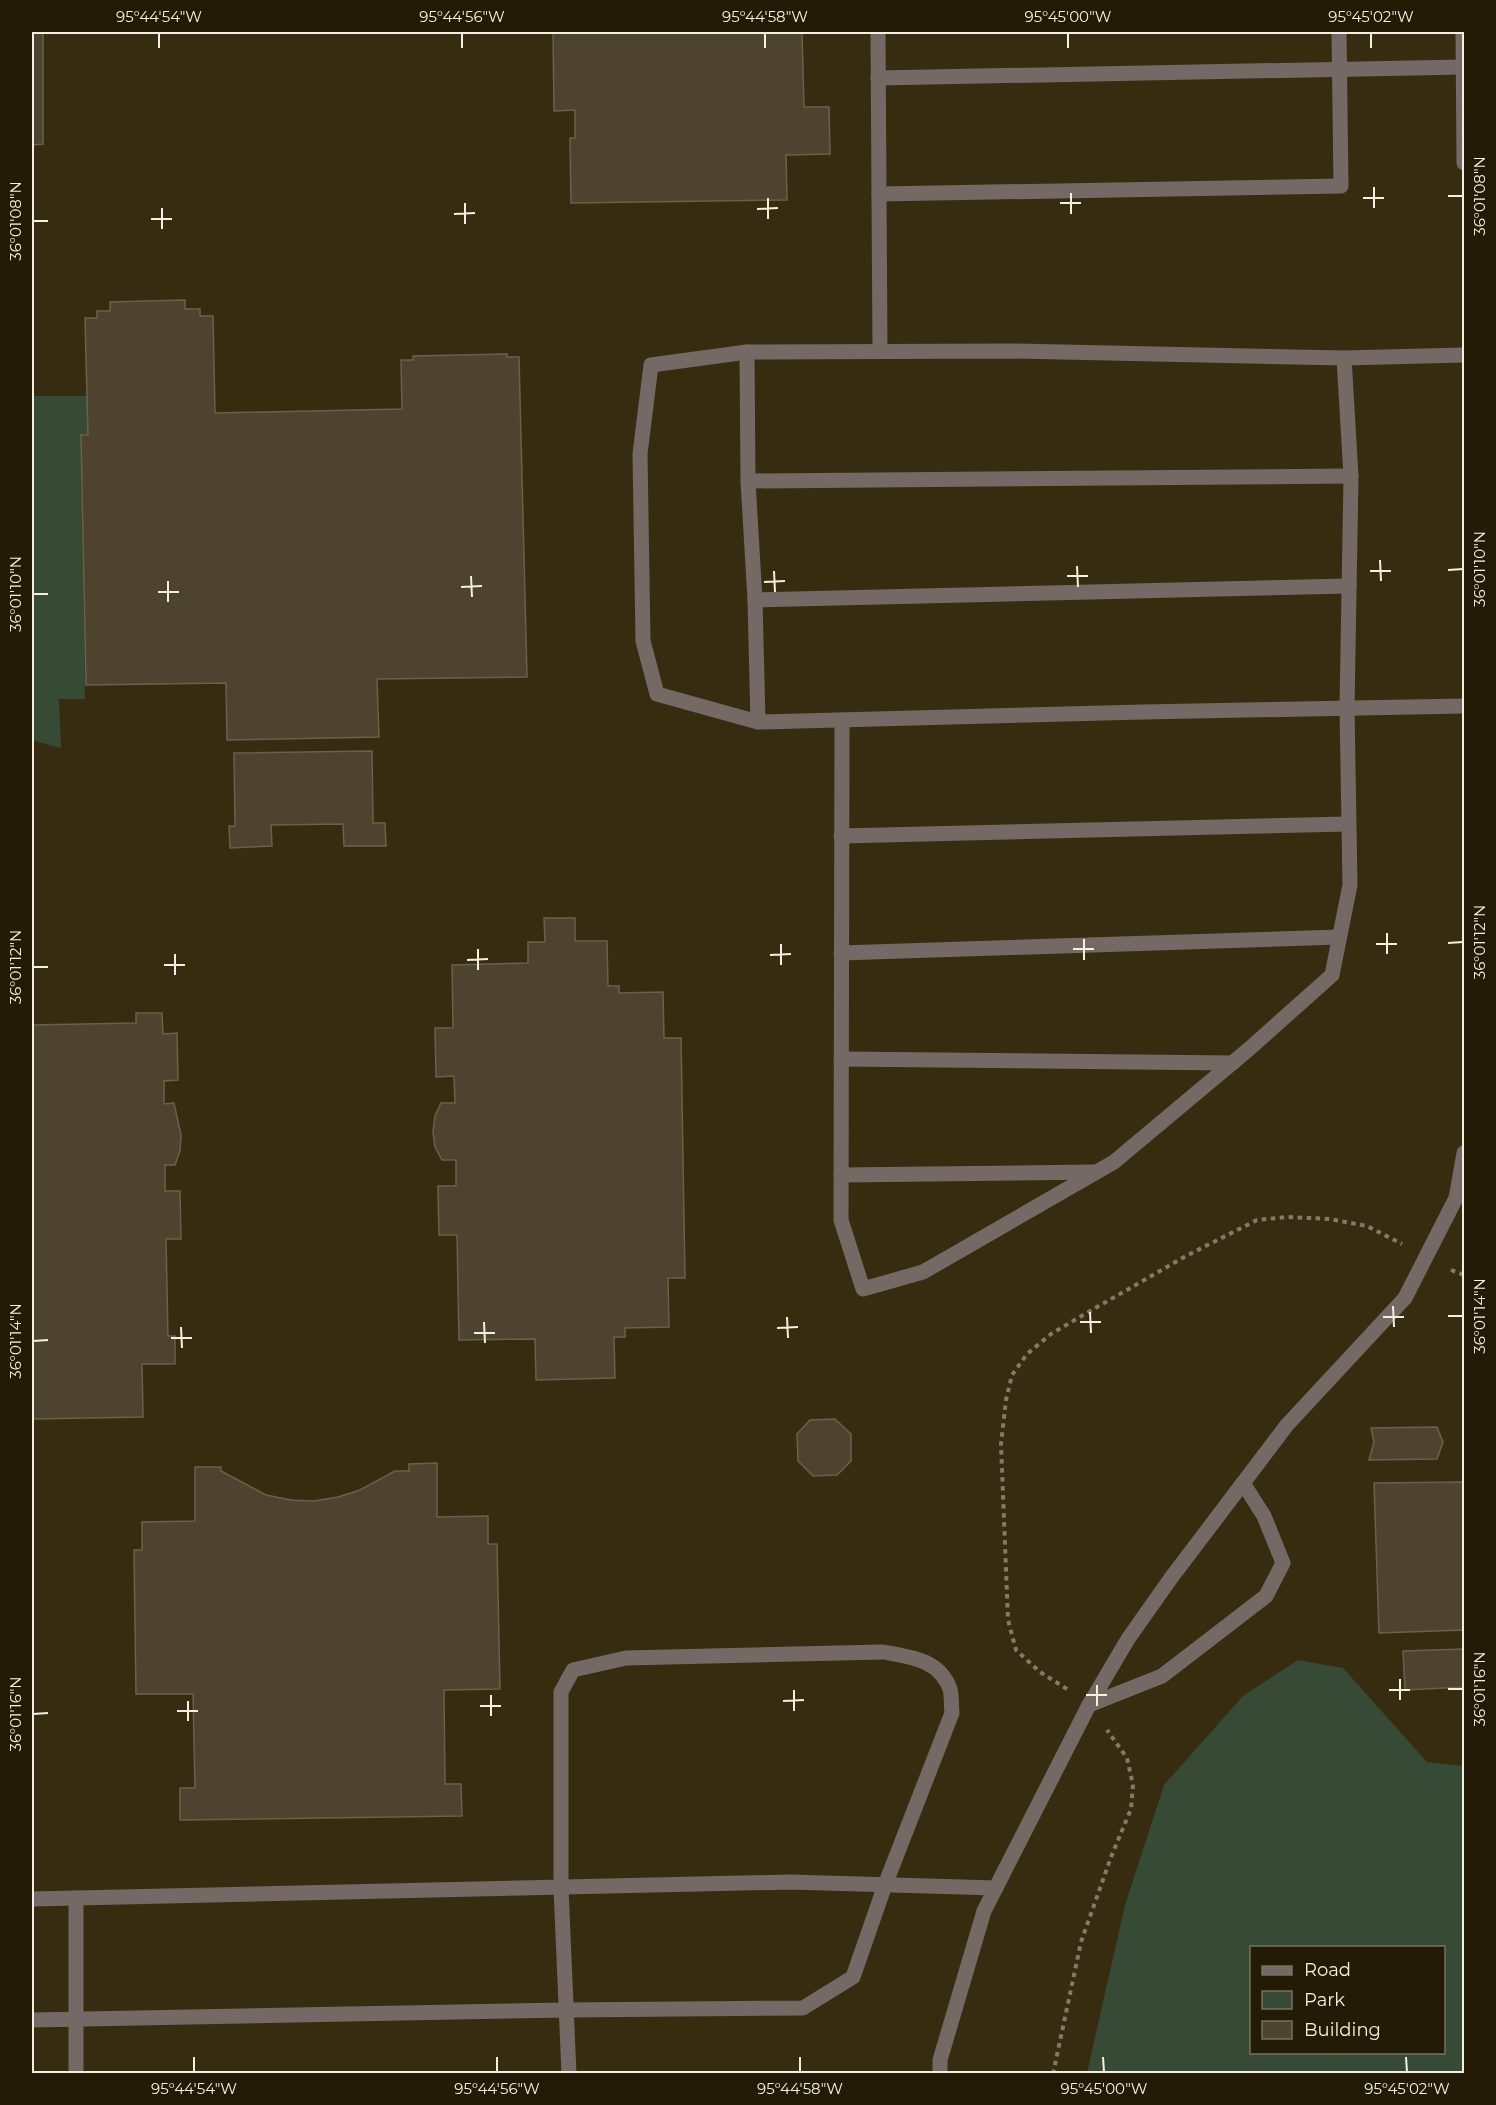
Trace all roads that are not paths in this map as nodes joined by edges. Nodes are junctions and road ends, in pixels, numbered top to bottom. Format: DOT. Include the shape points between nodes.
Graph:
graph roads {
  1 [pos="878,32"];
  2 [pos="1340,32"];
  3 [pos="1463,32"];
  4 [pos="1464,67"];
  5 [pos="1340,69"];
  6 [pos="878,78"];
  7 [pos="1464,163"];
  8 [pos="879,194"];
  9 [pos="880,351"];
  10 [pos="747,352"];
  11 [pos="1464,356"];
  12 [pos="1344,358"];
  13 [pos="1351,476"];
  14 [pos="748,481"];
  15 [pos="1349,586"];
  16 [pos="755,600"];
  17 [pos="1464,706"];
  18 [pos="1347,708"];
  19 [pos="842,720"];
  20 [pos="758,722"];
  21 [pos="1348,824"];
  22 [pos="841,836"];
  23 [pos="1339,937"];
  24 [pos="841,953"];
  25 [pos="841,1059"];
  26 [pos="1233,1063"];
  27 [pos="1464,1154"];
  28 [pos="1096,1172"];
  29 [pos="841,1175"];
  30 [pos="1243,1483"];
  31 [pos="1089,1705"];
  32 [pos="885,1885"];
  33 [pos="561,1888"];
  34 [pos="996,1888"];
  35 [pos="76,1898"];
  36 [pos="32,1899"];
  37 [pos="567,2010"];
  38 [pos="76,2019"];
  39 [pos="32,2020"];
  40 [pos="76,2073"];
  41 [pos="569,2073"];
  42 [pos="940,2073"];
  1 -- 6 [label="street"];
  2 -- 5 [label="street"];
  3 -- 4 [label="street"];
  4 -- 5 [label="street"];
  4 -- 7 [label="street"];
  5 -- 6 [label="street"];
  5 -- 8 [label="street" via="1341,186"];
  6 -- 8 [label="street"];
  8 -- 9 [label="street"];
  9 -- 10 [label="street"];
  9 -- 12 [label="street"];
  10 -- 14 [label="street"];
  10 -- 20 [label="street" via="651,365 640,454 643,641 657,694"];
  11 -- 12 [label="street"];
  12 -- 13 [label="street"];
  13 -- 14 [label="street"];
  13 -- 15 [label="street"];
  14 -- 16 [label="street"];
  15 -- 16 [label="street"];
  15 -- 18 [label="street"];
  16 -- 20 [label="street"];
  17 -- 18 [label="street"];
  18 -- 19 [label="street"];
  18 -- 21 [label="street"];
  19 -- 20 [label="street"];
  19 -- 22 [label="street"];
  21 -- 22 [label="street"];
  21 -- 23 [label="street" via="1350,885"];
  22 -- 24 [label="street"];
  23 -- 24 [label="street"];
  23 -- 26 [label="street" via="1332,975"];
  24 -- 25 [label="street"];
  25 -- 26 [label="street"];
  25 -- 29 [label="street"];
  26 -- 28 [label="street" via="1114,1162"];
  27 -- 30 [label="street" via="1456,1198 1405,1298 1287,1425"];
  28 -- 29 [label="street"];
  28 -- 29 [label="street" via="923,1272 863,1289 841,1220"];
  30 -- 31 [label="street" via="1128,1639"];
  30 -- 31 [label="street" via="1264,1516 1283,1563 1266,1596 1162,1676"];
  31 -- 34 [label="street"];
  32 -- 33 [label="street" via="790,1882"];
  32 -- 33 [label="street" via="952,1713 950,1690 936,1669 918,1658 883,1652 626,1658 573,1670 561,1692"];
  32 -- 34 [label="street"];
  32 -- 37 [label="street" via="852,1977 803,2008"];
  33 -- 35 [label="street"];
  33 -- 37 [label="street"];
  34 -- 42 [label="street" via="984,1911 940,2061"];
  35 -- 36 [label="street"];
  35 -- 38 [label="street"];
  37 -- 38 [label="street"];
  37 -- 41 [label="street"];
  38 -- 39 [label="street"];
  38 -- 40 [label="street"];
}
